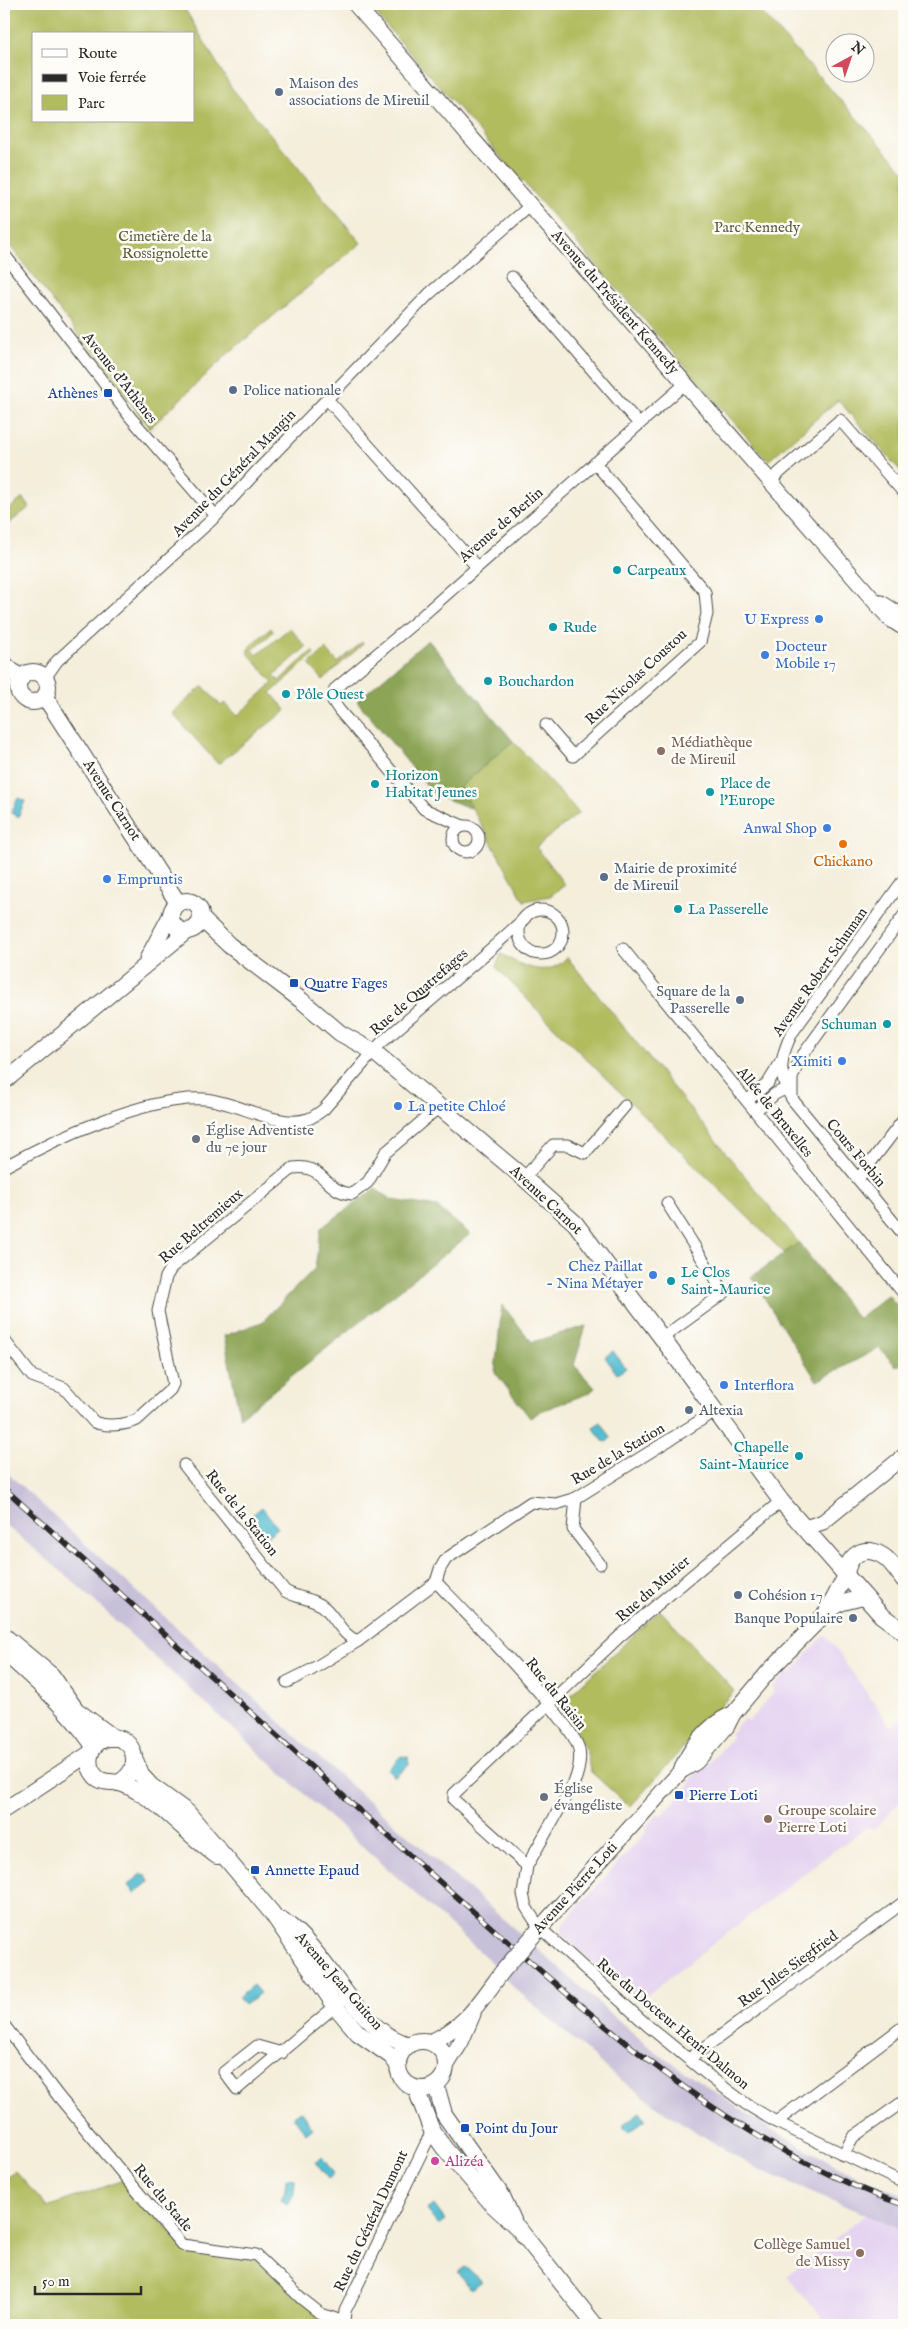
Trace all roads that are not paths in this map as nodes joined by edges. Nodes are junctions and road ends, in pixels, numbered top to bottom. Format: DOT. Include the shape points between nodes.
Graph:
graph roads {
  1 [pos="355,4"];
  2 [pos="530,205"];
  3 [pos="4,254"];
  4 [pos="512,277"];
  5 [pos="686,383"];
  6 [pos="327,399"];
  7 [pos="639,424"];
  8 [pos="595,463"];
  9 [pos="771,480"];
  10 [pos="904,493"];
  11 [pos="216,516"];
  12 [pos="477,567"];
  13 [pos="904,624"];
  14 [pos="4,664"];
  15 [pos="45,678"];
  16 [pos="21,679"];
  17 [pos="45,697"];
  18 [pos="546,725"];
  19 [pos="463,826"];
  20 [pos="904,879"];
  21 [pos="174,909"];
  22 [pos="904,915"];
  23 [pos="525,918"];
  24 [pos="193,927"];
  25 [pos="623,949"];
  26 [pos="143,966"];
  27 [pos="374,1052"];
  28 [pos="781,1062"];
  29 [pos="4,1082"];
  30 [pos="785,1089"];
  31 [pos="792,1099"];
  32 [pos="747,1101"];
  33 [pos="625,1106"];
  34 [pos="439,1108"];
  35 [pos="755,1111"];
  36 [pos="904,1119"];
  37 [pos="4,1167"];
  38 [pos="524,1178"];
  39 [pos="858,1179"];
  40 [pos="667,1203"];
  41 [pos="904,1235"];
  42 [pos="904,1294"];
  43 [pos="662,1338"];
  44 [pos="4,1340"];
  45 [pos="714,1412"];
  46 [pos="904,1456"];
  47 [pos="184,1465"];
  48 [pos="576,1498"];
  49 [pos="781,1501"];
  50 [pos="805,1528"];
  51 [pos="818,1542"];
  52 [pos="852,1556"];
  53 [pos="600,1564"];
  54 [pos="846,1575"];
  55 [pos="904,1580"];
  56 [pos="436,1582"];
  57 [pos="865,1597"];
  58 [pos="826,1613"];
  59 [pos="904,1632"];
  60 [pos="4,1636"];
  61 [pos="358,1641"];
  62 [pos="4,1652"];
  63 [pos="287,1682"];
  64 [pos="549,1704"];
  65 [pos="114,1738"];
  66 [pos="92,1749"];
  67 [pos="135,1760"];
  68 [pos="61,1773"];
  69 [pos="94,1775"];
  70 [pos="118,1783"];
  71 [pos="4,1810"];
  72 [pos="527,1866"];
  73 [pos="232,1868"];
  74 [pos="904,1902"];
  75 [pos="272,1913"];
  76 [pos="535,1932"];
  77 [pos="348,1994"];
  78 [pos="336,2007"];
  79 [pos="475,2009"];
  80 [pos="904,2026"];
  81 [pos="5,2030"];
  82 [pos="430,2042"];
  83 [pos="408,2045"];
  84 [pos="282,2053"];
  85 [pos="689,2059"];
  86 [pos="398,2065"];
  87 [pos="446,2066"];
  88 [pos="436,2085"];
  89 [pos="416,2089"];
  90 [pos="904,2101"];
  91 [pos="776,2122"];
  92 [pos="432,2131"];
  93 [pos="843,2155"];
  94 [pos="904,2183"];
  95 [pos="518,2228"];
  96 [pos="345,2324"];
  97 [pos="595,2325"];
  1 -- 2 [label="street, Avenue du Président Kennedy"];
  2 -- 5 [label="street, Avenue du Président Kennedy"];
  2 -- 6 [label="street, Avenue du Général Mangin" via="429,294"];
  3 -- 11 [label="street, Avenue d'Athènes" via="131,418"];
  4 -- 7 [label="street"];
  5 -- 7 [label="street, Avenue de Berlin"];
  5 -- 9 [label="street, Avenue du Président Kennedy"];
  6 -- 11 [label="street, Avenue du Général Mangin"];
  6 -- 12 [label="street"];
  7 -- 8 [label="street, Avenue de Berlin"];
  8 -- 12 [label="street, Avenue de Berlin"];
  8 -- 18 [label="street, Rue Nicolas Coustou" via="705,592 707,614 700,642 573,756"];
  9 -- 10 [label="street" via="840,420"];
  9 -- 13 [label="street, Avenue du Président Kennedy" via="890,619"];
  11 -- 15 [label="street, Avenue du Général Mangin" via="57,661"];
  12 -- 19 [label="street, Avenue de Berlin" via="335,689 333,701 424,808"];
  14 -- 16 [label="main road"];
  15 -- 16 [label="main road" via="32,672"];
  15 -- 17 [label="main road" via="48,686"];
  16 -- 17 [label="main road" via="18,689 25,701 35,702"];
  17 -- 21 [label="main road, Avenue Carnot"];
  20 -- 28 [label="street, Avenue Robert Schuman" via="792,1033"];
  21 -- 24 [label="main road" via="173,926"];
  21 -- 24 [label="main road" via="185,901 194,904 200,912"];
  21 -- 26 [label="street"];
  22 -- 31 [label="street" via="800,1059 792,1078"];
  23 -- 27 [label="street, Rue de Quatrefages"];
  24 -- 26 [label="street"];
  24 -- 27 [label="main road, Avenue Carnot" via="229,944 340,1033"];
  25 -- 32 [label="street, Allée de Bruxelles"];
  26 -- 29 [label="street"];
  27 -- 34 [label="main road, Avenue Carnot"];
  27 -- 37 [label="street, Rue de Quatrefages" via="324,1109 307,1120 271,1118 219,1101 184,1101 93,1124"];
  28 -- 30 [label="street, Avenue Robert Schuman"];
  28 -- 32 [label="street" via="768,1083"];
  30 -- 31 [label="street, Cours Forbin"];
  30 -- 35 [label="street"];
  31 -- 39 [label="street, Cours Forbin"];
  32 -- 35 [label="street, Allée de Bruxelles"];
  33 -- 38 [label="street" via="585,1153 568,1145 552,1145"];
  34 -- 38 [label="main road, Avenue Carnot"];
  34 -- 44 [label="street, Rue Beltremieux" via="385,1153 368,1182 352,1194 335,1190 318,1171 293,1168 172,1268 166,1277 158,1311 173,1384 137,1420 100,1425 94,1422 64,1388 32,1376"];
  35 -- 42 [label="street, Allée de Bruxelles"];
  36 -- 39 [label="street"];
  38 -- 43 [label="main road, Avenue Carnot" via="575,1223"];
  39 -- 41 [label="street, Cours Forbin"];
  40 -- 43 [label="street" via="724,1293"];
  43 -- 45 [label="main road, Avenue Carnot"];
  45 -- 48 [label="street, Rue de la Station"];
  45 -- 49 [label="main road, Avenue Carnot"];
  46 -- 50 [label="street" via="823,1522"];
  47 -- 61 [label="street, Rue de la Station" via="286,1590 293,1596 325,1608 350,1639"];
  48 -- 53 [label="street" via="573,1529"];
  48 -- 56 [label="street, Rue de la Station" via="556,1504 532,1502 446,1559"];
  49 -- 50 [label="main road, Avenue Carnot"];
  49 -- 64 [label="street, Rue du Murier" via="620,1636"];
  50 -- 51 [label="main road, Avenue Carnot"];
  51 -- 52 [label="main road, Avenue Carnot"];
  51 -- 54 [label="main road, Avenue Carnot"];
  52 -- 54 [label="main road"];
  52 -- 55 [label="main road" via="875,1552 884,1557"];
  54 -- 57 [label="main road, Avenue Carnot"];
  54 -- 58 [label="street, Avenue Pierre Loti"];
  56 -- 61 [label="street, Rue de la Station"];
  56 -- 64 [label="street, Rue du Raisin"];
  57 -- 58 [label="street, Avenue Pierre Loti" via="841,1603"];
  57 -- 59 [label="main road, Avenue Carnot"];
  58 -- 76 [label="street, Avenue Pierre Loti" via="732,1714 727,1726 702,1756 681,1771"];
  60 -- 65 [label="main road" via="52,1676 76,1710"];
  61 -- 63 [label="street"];
  62 -- 66 [label="main road" via="54,1700"];
  64 -- 72 [label="street, Rue du Raisin" via="577,1743 579,1769"];
  64 -- 72 [label="street, Rue du Murier" via="454,1794 454,1800"];
  65 -- 66 [label="main road" via="106,1738"];
  65 -- 67 [label="main road" via="126,1742"];
  66 -- 68 [label="street"];
  66 -- 69 [label="main road" via="90,1767"];
  67 -- 70 [label="main road" via="130,1774"];
  67 -- 73 [label="main road, Avenue Jean Guiton" via="142,1776 187,1812"];
  68 -- 69 [label="street"];
  68 -- 71 [label="street"];
  69 -- 70 [label="main road" via="104,1782"];
  70 -- 73 [label="main road, Avenue Jean Guiton" via="140,1793"];
  72 -- 76 [label="street, Rue du Raisin" via="524,1900"];
  73 -- 75 [label="main road, Avenue Jean Guiton"];
  74 -- 85 [label="street, Rue Jules Siegfried"];
  75 -- 77 [label="main road, Avenue Jean Guiton" via="316,1951"];
  75 -- 78 [label="main road, Avenue Jean Guiton"];
  76 -- 79 [label="street, Avenue Pierre Loti, bridge"];
  76 -- 85 [label="street, Rue du Docteur Henri Dalmon"];
  77 -- 78 [label="street"];
  77 -- 83 [label="main road, Avenue Jean Guiton" via="386,2034"];
  78 -- 84 [label="street"];
  78 -- 86 [label="main road, Avenue Jean Guiton" via="358,2033 391,2056"];
  79 -- 82 [label="street, Avenue Pierre Loti" via="450,2034"];
  79 -- 87 [label="street, Avenue Pierre Loti" via="467,2031"];
  80 -- 91 [label="street"];
  81 -- 96 [label="street, Rue du Stade" via="182,2245 256,2255 302,2299 322,2314"];
  82 -- 83 [label="main road"];
  82 -- 87 [label="main road" via="442,2051"];
  83 -- 86 [label="main road"];
  84 -- 84 [label="street" via="237,2089 224,2072 257,2046"];
  85 -- 91 [label="street, Rue du Docteur Henri Dalmon" via="746,2104"];
  86 -- 89 [label="main road" via="403,2080"];
  87 -- 88 [label="main road" via="444,2077"];
  88 -- 89 [label="main road"];
  88 -- 95 [label="main road" via="444,2114 502,2196"];
  89 -- 92 [label="main road"];
  90 -- 93 [label="street" via="853,2137"];
  91 -- 93 [label="street, Rue du Docteur Henri Dalmon"];
  92 -- 95 [label="main road" via="492,2204"];
  92 -- 96 [label="street, Rue du Général Dumont" via="345,2311"];
  93 -- 94 [label="street, Rue du Docteur Henri Dalmon"];
  95 -- 97 [label="main road"];
}
